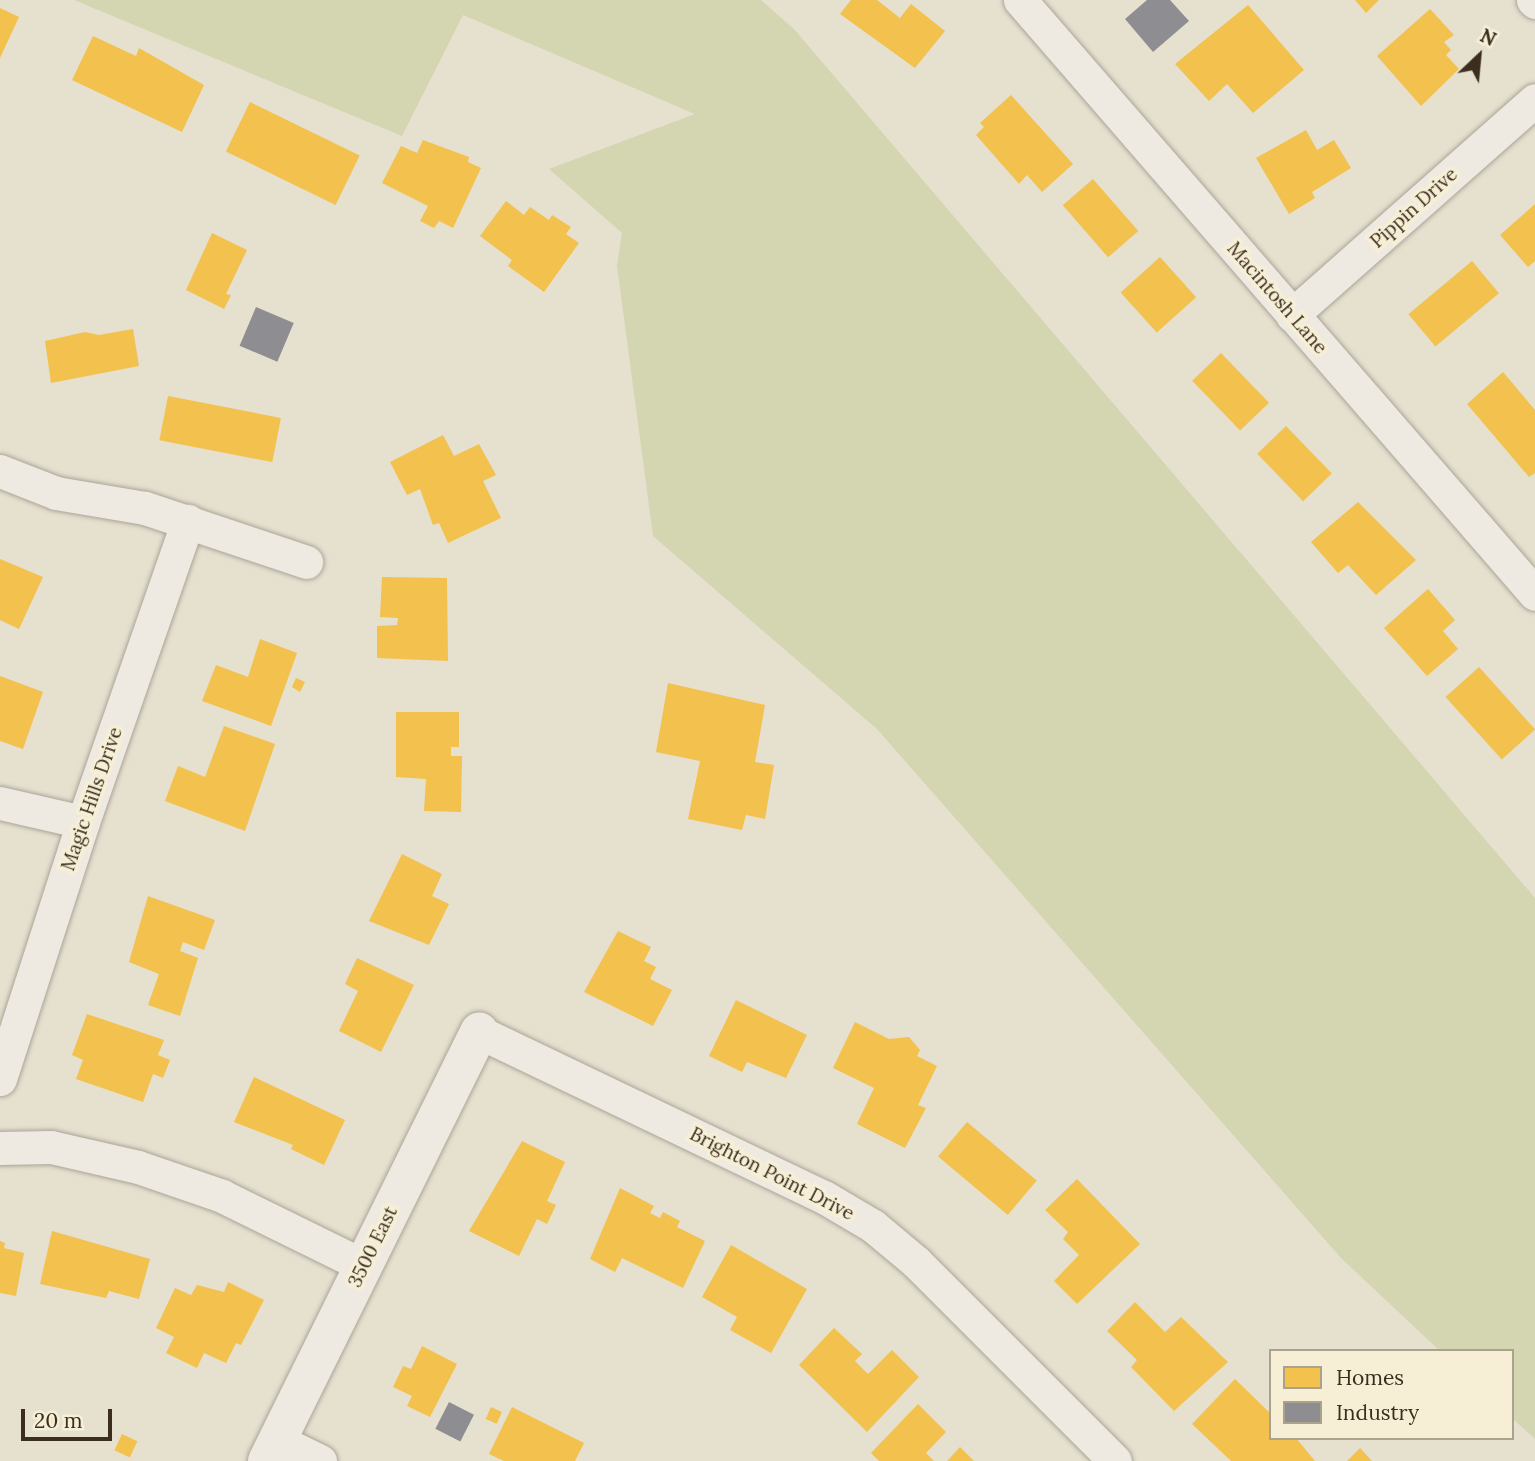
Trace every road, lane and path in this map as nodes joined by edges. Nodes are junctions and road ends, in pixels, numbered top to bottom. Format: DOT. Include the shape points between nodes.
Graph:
graph roads {
  1 [pos="1020,0"];
  2 [pos="1535,100"];
  3 [pos="1292,315"];
  4 [pos="0,471"];
  5 [pos="188,521"];
  6 [pos="306,562"];
  7 [pos="1535,594"];
  8 [pos="0,803"];
  9 [pos="83,822"];
  10 [pos="479,1032"];
  11 [pos="0,1079"];
  12 [pos="0,1148"];
  13 [pos="364,1266"];
  14 [pos="272,1451"];
  15 [pos="320,1461"];
  16 [pos="1115,1461"];
  1 -- 3 [label="street, Macintosh Lane"];
  2 -- 3 [label="street, Pippin Drive"];
  3 -- 7 [label="street, Macintosh Lane"];
  4 -- 5 [label="street" via="56,493 145,508"];
  5 -- 6 [label="street"];
  5 -- 9 [label="street, Magic Hills Drive"];
  8 -- 9 [label="street"];
  9 -- 11 [label="street, Magic Hills Drive"];
  10 -- 13 [label="street, 3500 East"];
  10 -- 16 [label="street, Brighton Point Drive" via="824,1197 873,1226 933,1278"];
  12 -- 13 [label="street" via="51,1147 138,1167 222,1196"];
  13 -- 14 [label="street, 3500 East"];
  14 -- 15 [label="street"];
}
